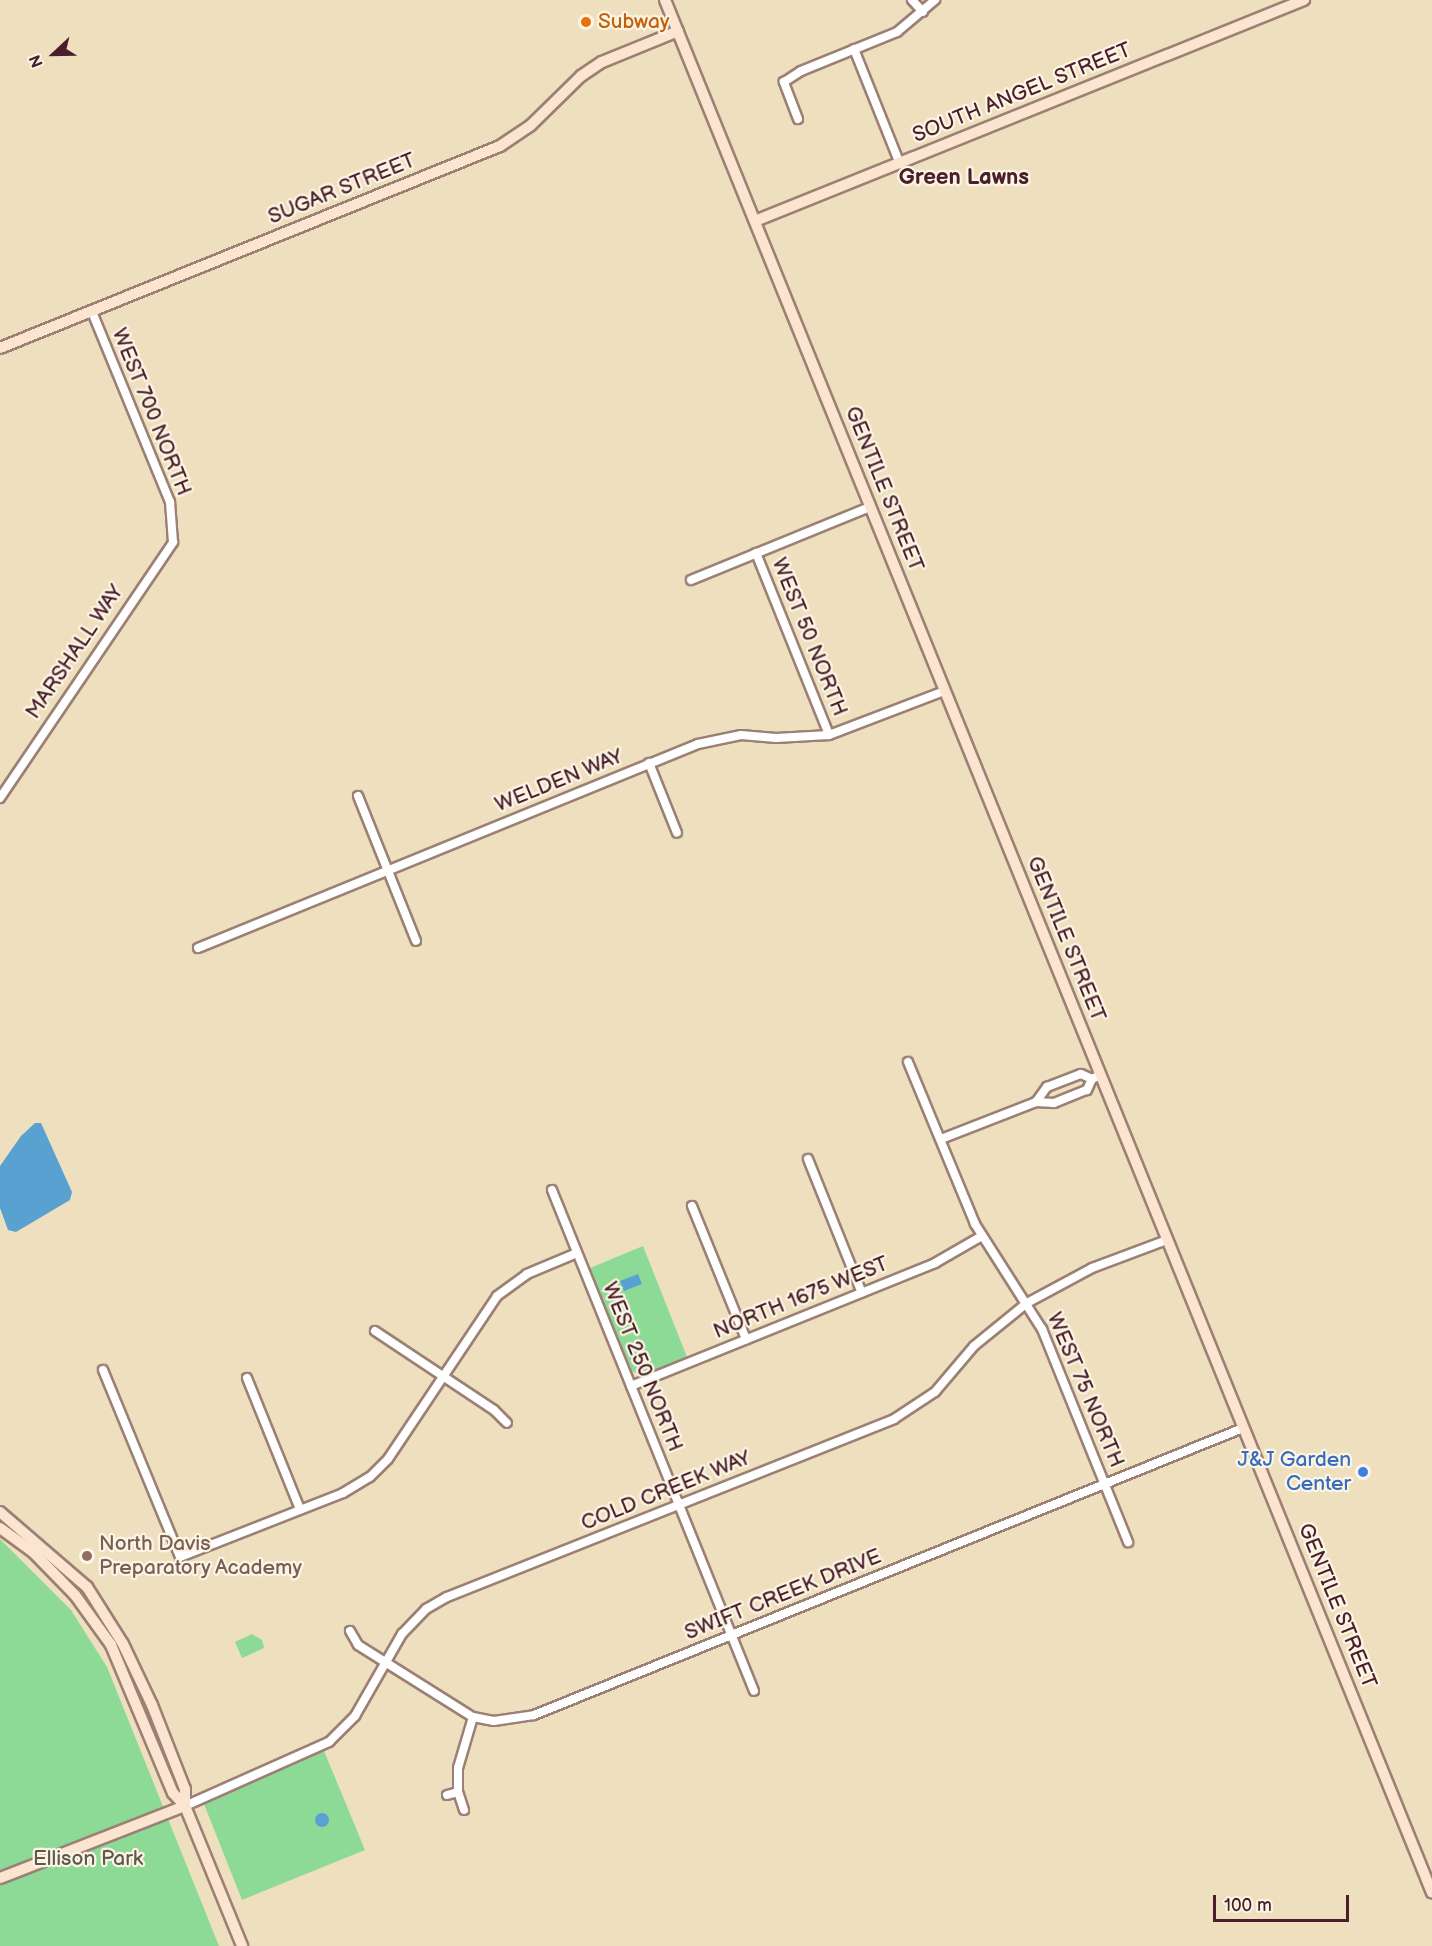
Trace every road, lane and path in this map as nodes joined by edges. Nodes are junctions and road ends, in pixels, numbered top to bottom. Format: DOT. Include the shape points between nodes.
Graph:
graph roads {
  1 [pos="665,0"];
  2 [pos="912,0"];
  3 [pos="935,0"];
  4 [pos="1304,0"];
  5 [pos="1290,3"];
  6 [pos="923,12"];
  7 [pos="678,31"];
  8 [pos="854,49"];
  9 [pos="798,119"];
  10 [pos="900,164"];
  11 [pos="755,221"];
  12 [pos="92,312"];
  13 [pos="0,348"];
  14 [pos="870,507"];
  15 [pos="174,526"];
  16 [pos="756,554"];
  17 [pos="691,580"];
  18 [pos="944,691"];
  19 [pos="829,735"];
  20 [pos="649,763"];
  21 [pos="358,796"];
  22 [pos="0,798"];
  23 [pos="677,833"];
  24 [pos="387,870"];
  25 [pos="416,941"];
  26 [pos="198,948"];
  27 [pos="908,1062"];
  28 [pos="1096,1077"];
  29 [pos="1036,1102"];
  30 [pos="941,1139"];
  31 [pos="808,1159"];
  32 [pos="552,1190"];
  33 [pos="692,1206"];
  34 [pos="982,1236"];
  35 [pos="1167,1240"];
  36 [pos="578,1253"];
  37 [pos="862,1293"];
  38 [pos="1027,1303"];
  39 [pos="375,1331"];
  40 [pos="746,1339"];
  41 [pos="103,1370"];
  42 [pos="247,1378"];
  43 [pos="442,1378"];
  44 [pos="631,1386"];
  45 [pos="507,1423"];
  46 [pos="1243,1428"];
  47 [pos="1105,1484"];
  48 [pos="679,1506"];
  49 [pos="300,1509"];
  50 [pos="0,1512"];
  51 [pos="0,1528"];
  52 [pos="1128,1542"];
  53 [pos="350,1631"];
  54 [pos="732,1635"];
  55 [pos="384,1663"];
  56 [pos="754,1691"];
  57 [pos="472,1717"];
  58 [pos="458,1792"];
  59 [pos="447,1795"];
  60 [pos="185,1806"];
  61 [pos="464,1810"];
  62 [pos="0,1878"];
  63 [pos="1432,1893"];
  64 [pos="242,1946"];
  1 -- 7 [label="main road, GENTILE STREET"];
  2 -- 6 [label="street"];
  3 -- 6 [label="street"];
  4 -- 5 [label="main road, SOUTH ANGEL STREET"];
  5 -- 10 [label="main road, SOUTH ANGEL STREET"];
  6 -- 8 [label="street" via="897,32"];
  7 -- 11 [label="main road, GENTILE STREET"];
  7 -- 12 [label="main road, SUGAR STREET" via="602,62 581,76 531,125 500,146"];
  8 -- 9 [label="street" via="784,82"];
  8 -- 10 [label="street"];
  10 -- 11 [label="main road, SOUTH ANGEL STREET"];
  11 -- 14 [label="main road, GENTILE STREET"];
  12 -- 13 [label="main road, SUGAR STREET"];
  12 -- 15 [label="street, WEST 700 NORTH" via="170,502"];
  14 -- 16 [label="street"];
  14 -- 18 [label="main road, GENTILE STREET"];
  15 -- 22 [label="street, MARSHALL WAY" via="173,542 163,562 138,591"];
  16 -- 17 [label="street"];
  16 -- 19 [label="street, WEST 50 NORTH"];
  18 -- 19 [label="street, WELDEN WAY"];
  18 -- 28 [label="main road, GENTILE STREET"];
  19 -- 20 [label="street, WELDEN WAY" via="741,735 698,744"];
  20 -- 23 [label="street"];
  20 -- 24 [label="street, WELDEN WAY"];
  21 -- 24 [label="street"];
  24 -- 25 [label="street"];
  24 -- 26 [label="street, WELDEN WAY"];
  27 -- 30 [label="street, WEST 75 NORTH"];
  28 -- 29 [label="street" via="1088,1090 1054,1103"];
  28 -- 29 [label="street" via="1081,1074 1047,1087"];
  28 -- 35 [label="main road, GENTILE STREET"];
  29 -- 30 [label="street"];
  30 -- 34 [label="street, WEST 75 NORTH"];
  31 -- 37 [label="street"];
  32 -- 36 [label="street, WEST 250 NORTH"];
  33 -- 40 [label="street"];
  34 -- 37 [label="street, NORTH 1675 WEST" via="935,1263"];
  34 -- 38 [label="street, WEST 75 NORTH"];
  35 -- 38 [label="street, COLD CREEK WAY" via="1092,1268"];
  35 -- 46 [label="main road, GENTILE STREET"];
  36 -- 43 [label="street" via="527,1274 497,1296"];
  36 -- 44 [label="street, WEST 250 NORTH"];
  37 -- 40 [label="street, NORTH 1675 WEST"];
  38 -- 47 [label="street, WEST 75 NORTH" via="1042,1329"];
  38 -- 48 [label="street, COLD CREEK WAY" via="974,1346 935,1392 894,1419"];
  39 -- 43 [label="street"];
  40 -- 44 [label="street, NORTH 1675 WEST"];
  41 -- 49 [label="street" via="180,1557"];
  42 -- 49 [label="street"];
  43 -- 45 [label="street" via="494,1410"];
  43 -- 49 [label="street" via="388,1459 370,1477 343,1493"];
  44 -- 48 [label="street, WEST 250 NORTH"];
  46 -- 47 [label="street, SWIFT CREEK DRIVE"];
  46 -- 63 [label="main road, GENTILE STREET"];
  47 -- 52 [label="street, WEST 75 NORTH"];
  47 -- 54 [label="street, SWIFT CREEK DRIVE"];
  48 -- 54 [label="street, WEST 250 NORTH"];
  48 -- 55 [label="street, COLD CREEK WAY" via="447,1597 414,1620"];
  50 -- 60 [label="main road" via="87,1587 123,1644 185,1789"];
  51 -- 60 [label="main road" via="33,1552 75,1595 111,1645 173,1793"];
  53 -- 55 [label="street, SWIFT CREEK DRIVE" via="358,1645"];
  54 -- 56 [label="street, WEST 250 NORTH"];
  54 -- 57 [label="street, SWIFT CREEK DRIVE" via="534,1715 494,1721"];
  55 -- 57 [label="street, SWIFT CREEK DRIVE"];
  55 -- 60 [label="street, COLD CREEK WAY" via="355,1716 329,1742"];
  57 -- 58 [label="street" via="458,1768"];
  58 -- 59 [label="street"];
  58 -- 61 [label="street"];
  60 -- 62 [label="main road"];
  60 -- 64 [label="main road"];
}
